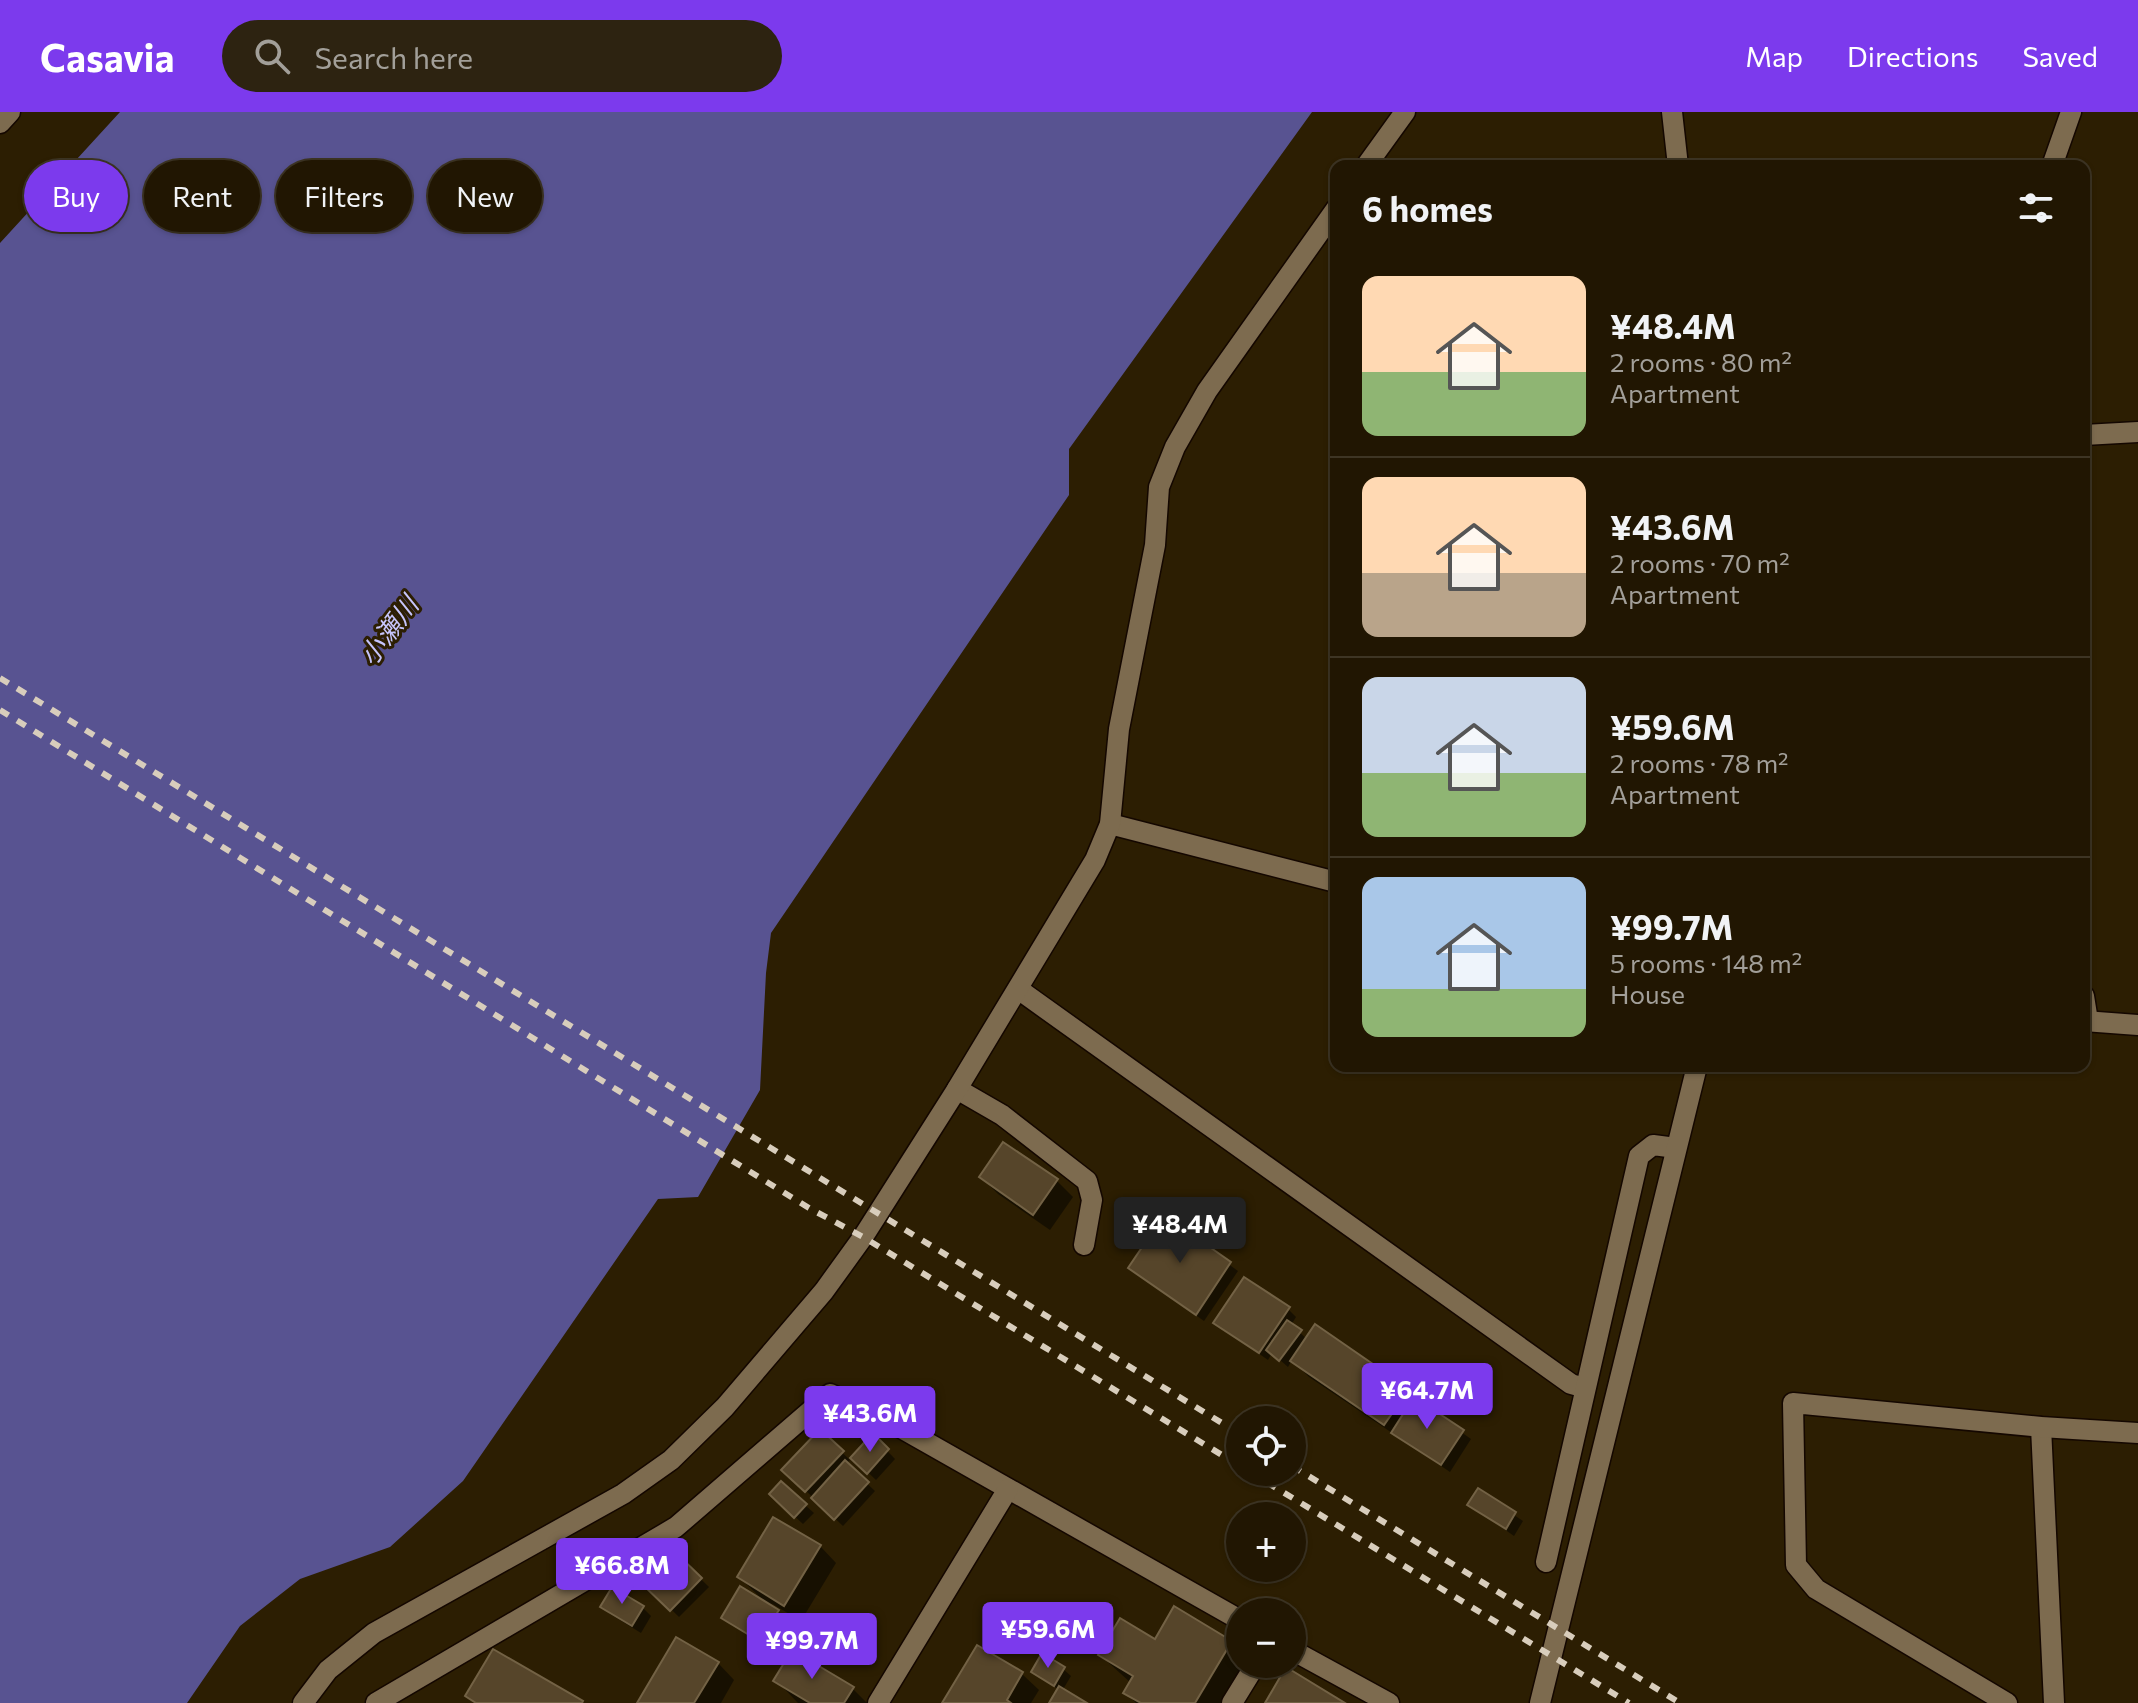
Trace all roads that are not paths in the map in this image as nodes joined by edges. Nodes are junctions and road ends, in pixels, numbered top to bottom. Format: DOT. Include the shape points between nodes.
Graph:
graph roads {
  1 [pos="10,112"];
  2 [pos="1405,112"];
  3 [pos="1672,112"];
  4 [pos="2071,112"];
  5 [pos="0,123"];
  6 [pos="1370,160"];
  7 [pos="1677,160"];
  8 [pos="2054,160"];
  9 [pos="1330,217"];
  10 [pos="2138,432"];
  11 [pos="2090,435"];
  12 [pos="1110,824"];
  13 [pos="1330,880"];
  14 [pos="1018,989"];
  15 [pos="2090,1021"];
  16 [pos="2138,1025"];
  17 [pos="1695,1072"];
  18 [pos="957,1089"];
  19 [pos="1676,1148"];
  20 [pos="1084,1245"];
  21 [pos="1585,1388"];
  22 [pos="2041,1427"];
  23 [pos="2138,1433"];
  24 [pos="1008,1489"];
  25 [pos="1546,1562"];
  26 [pos="1226,1612"];
  27 [pos="1306,1658"];
  28 [pos="1247,1678"];
  29 [pos="303,1703"];
  30 [pos="376,1703"];
  31 [pos="878,1703"];
  32 [pos="1232,1703"];
  33 [pos="1389,1703"];
  34 [pos="1540,1703"];
  35 [pos="2007,1703"];
  36 [pos="2054,1703"];
  1 -- 5 [label="street"];
  2 -- 6 [label="street"];
  3 -- 7 [label="street"];
  4 -- 8 [label="street"];
  9 -- 12 [label="street" via="1207,391 1159,487 1155,545 1119,729"];
  10 -- 11 [label="street"];
  12 -- 13 [label="street"];
  12 -- 14 [label="street" via="1095,860"];
  14 -- 18 [label="street"];
  14 -- 21 [label="street" via="1571,1384"];
  15 -- 16 [label="street"];
  17 -- 19 [label="street"];
  18 -- 20 [label="street" via="1002,1115 1087,1181 1092,1200"];
  18 -- 29 [label="street" via="824,1291 725,1407 671,1460 623,1494 374,1633 328,1670"];
  19 -- 21 [label="street" via="1653,1145 1639,1156"];
  19 -- 34 [label="street"];
  21 -- 25 [label="street"];
  22 -- 23 [label="street"];
  22 -- 35 [label="street" via="1793,1403 1796,1565 1816,1589"];
  22 -- 36 [label="street"];
  24 -- 26 [label="street"];
  24 -- 30 [label="street" via="880,1416 830,1394 676,1527"];
  24 -- 31 [label="street"];
  27 -- 33 [label="street"];
  28 -- 32 [label="street"];
}
